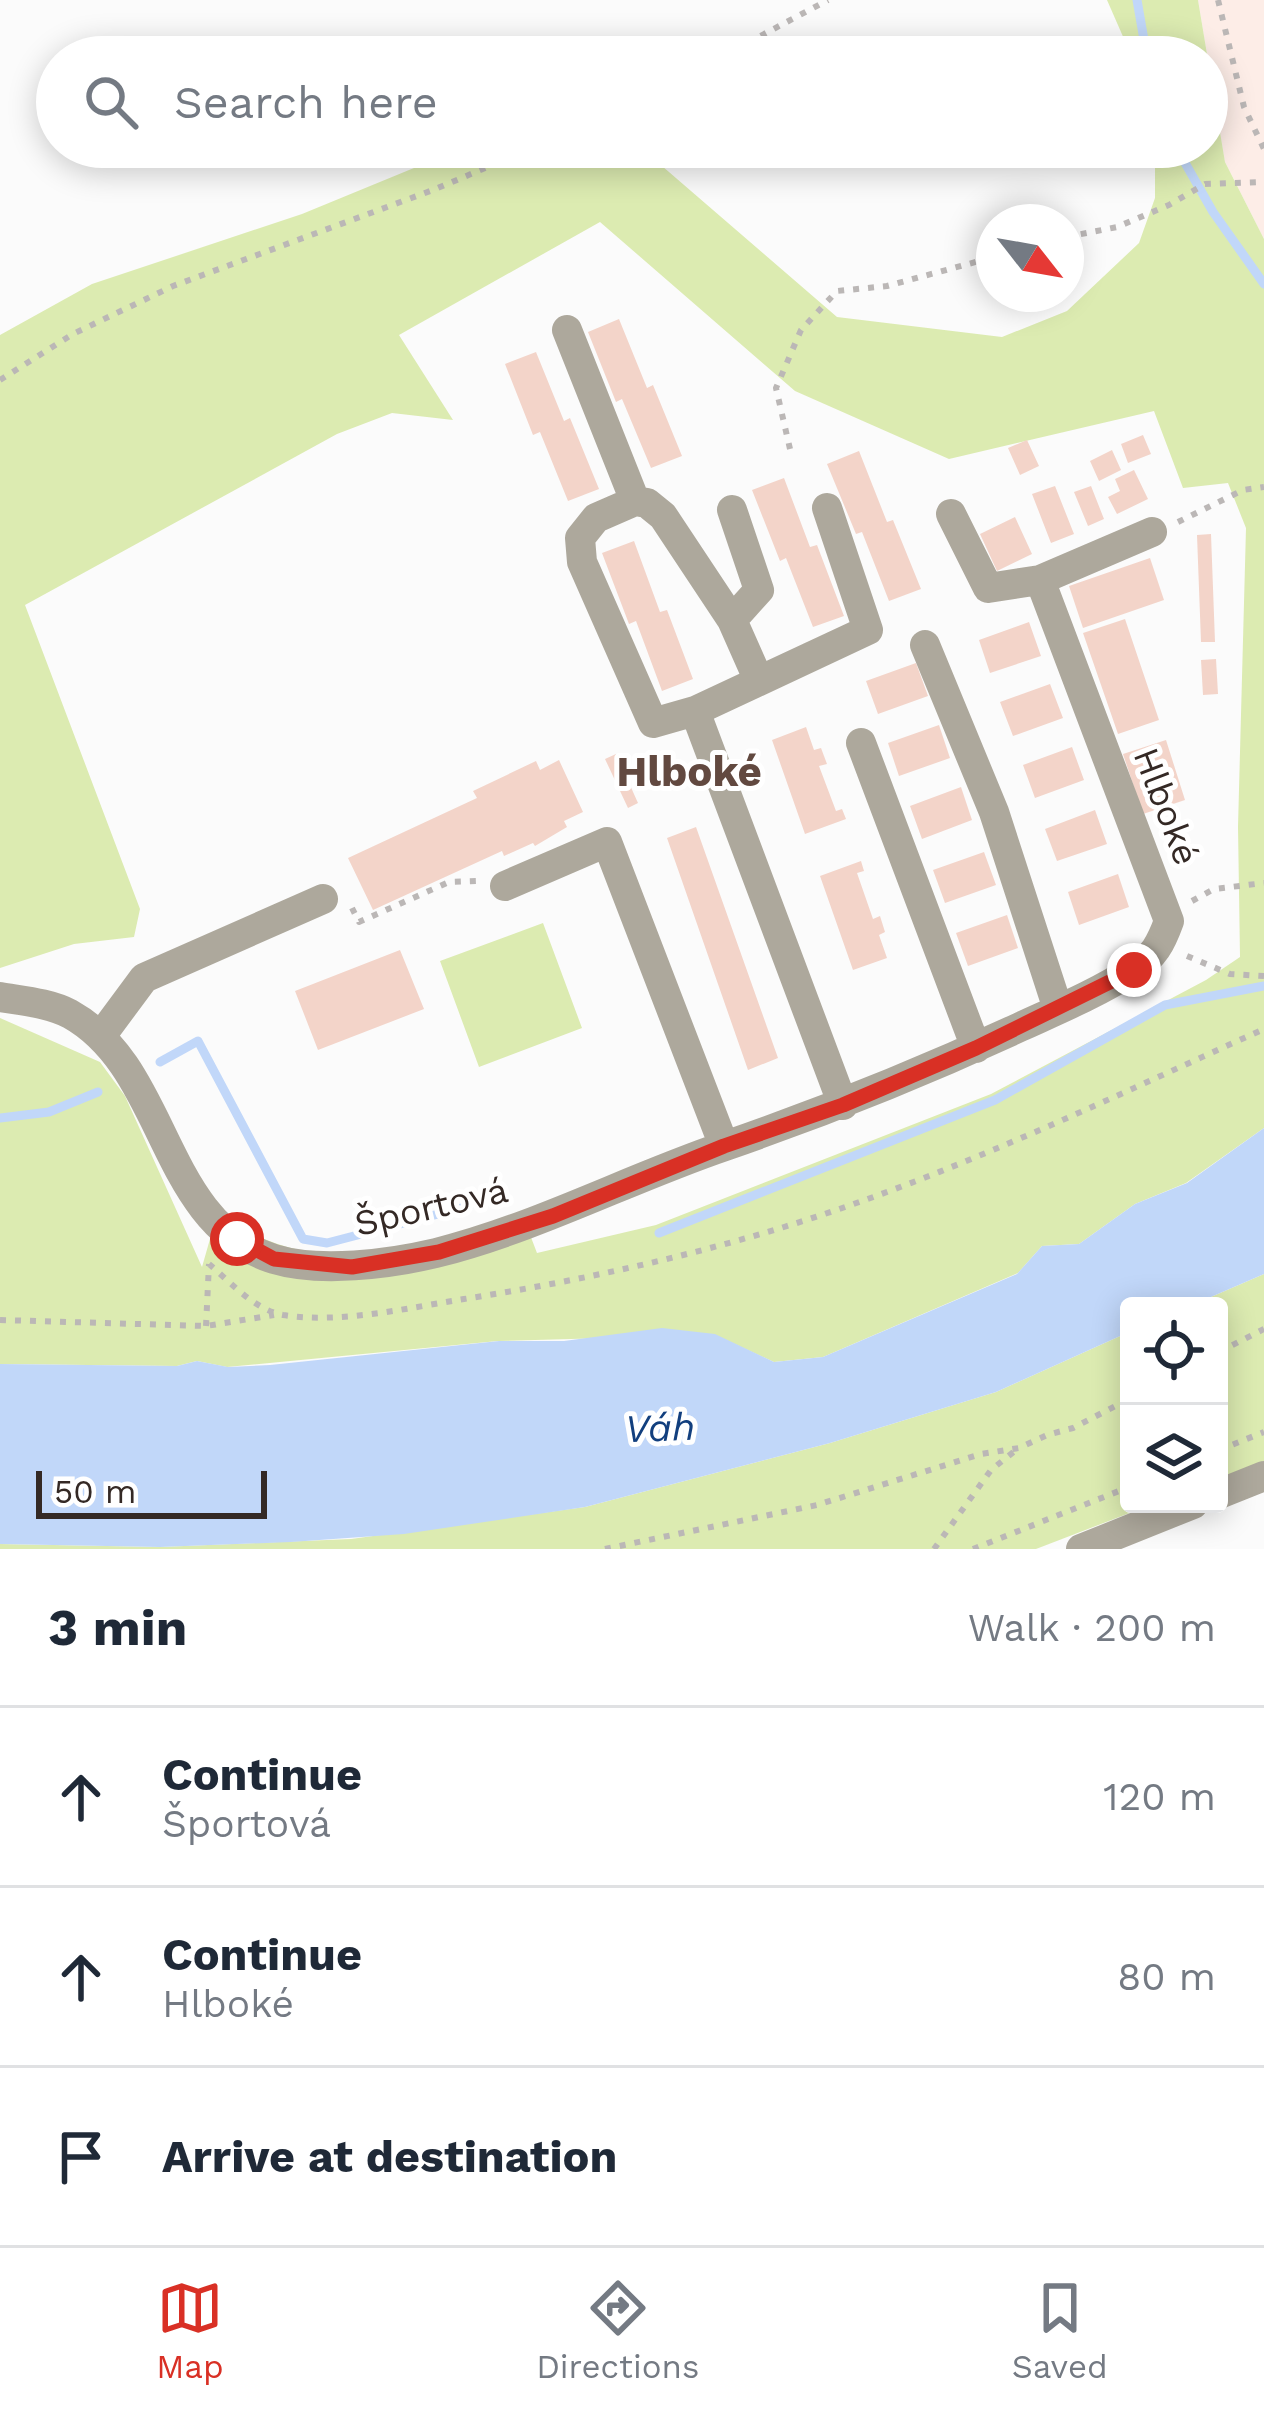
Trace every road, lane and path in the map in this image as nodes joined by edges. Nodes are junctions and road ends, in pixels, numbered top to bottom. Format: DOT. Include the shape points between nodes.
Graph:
graph roads {
  1 [pos="828,0"];
  2 [pos="1218,0"];
  3 [pos="760,36"];
  4 [pos="1227,36"];
  5 [pos="1228,41"];
  6 [pos="1264,149"];
  7 [pos="485,168"];
  8 [pos="1264,182"];
  9 [pos="1084,233"];
  10 [pos="976,262"];
  11 [pos="566,330"];
  12 [pos="0,380"];
  13 [pos="790,449"];
  14 [pos="1264,487"];
  15 [pos="635,501"];
  16 [pos="826,508"];
  17 [pos="732,510"];
  18 [pos="951,514"];
  19 [pos="1152,532"];
  20 [pos="1040,580"];
  21 [pos="732,620"];
  22 [pos="925,645"];
  23 [pos="759,680"];
  24 [pos="695,711"];
  25 [pos="861,743"];
  26 [pos="1264,883"];
  27 [pos="505,886"];
  28 [pos="323,899"];
  29 [pos="1169,921"];
  30 [pos="1264,976"];
  31 [pos="0,997"];
  32 [pos="1058,1010"];
  33 [pos="1264,1029"];
  34 [pos="101,1036"];
  35 [pos="976,1048"];
  36 [pos="843,1105"];
  37 [pos="774,1131"];
  38 [pos="724,1146"];
  39 [pos="198,1202"];
  40 [pos="209,1264"];
  41 [pos="278,1314"];
  42 [pos="0,1320"];
  43 [pos="206,1326"];
  44 [pos="1264,1329"];
  45 [pos="1228,1347"];
  46 [pos="1120,1404"];
  47 [pos="1264,1432"];
  48 [pos="1228,1446"];
  49 [pos="1019,1448"];
  50 [pos="1264,1476"];
  51 [pos="1228,1490"];
  52 [pos="1120,1491"];
  53 [pos="1171,1513"];
  54 [pos="605,1549"];
  55 [pos="934,1549"];
  56 [pos="973,1549"];
  57 [pos="1081,1549"];
  1 -- 3 [label="path"];
  2 -- 4 [label="path"];
  5 -- 6 [label="path"];
  7 -- 12 [label="path" via="158,293"];
  8 -- 9 [label="path" via="1205,184 1169,206"];
  10 -- 13 [label="path" via="837,291 801,329 776,388"];
  11 -- 15 [label="street"];
  14 -- 19 [label="path"];
  15 -- 21 [label="street" via="663,516"];
  15 -- 24 [label="street" via="596,518 580,538 582,562 653,723"];
  16 -- 23 [label="street" via="868,630"];
  17 -- 21 [label="street" via="759,590"];
  18 -- 20 [label="street" via="988,588"];
  19 -- 20 [label="street"];
  20 -- 29 [label="street, Hlboké"];
  21 -- 23 [label="street"];
  22 -- 32 [label="street" via="994,812"];
  23 -- 24 [label="street"];
  24 -- 36 [label="street"];
  25 -- 35 [label="street"];
  26 -- 29 [label="path" via="1199,895"];
  27 -- 38 [label="street" via="607,842"];
  28 -- 34 [label="street" via="144,978"];
  29 -- 30 [label="path" via="1176,951 1230,974"];
  29 -- 32 [label="street, Hlboké" via="1158,950 1134,970"];
  31 -- 34 [label="street, Športová" via="69,1013"];
  32 -- 35 [label="street, Hlboké"];
  33 -- 41 [label="path" via="998,1149 785,1227 548,1286 320,1317"];
  34 -- 39 [label="street, Športová" via="142,1090"];
  35 -- 36 [label="street, Hlboké"];
  36 -- 37 [label="street, Hlboké"];
  37 -- 38 [label="street, Športová"];
  38 -- 39 [label="street, Športová" via="553,1216 439,1252 352,1267 274,1259 237,1239"];
  39 -- 40 [label="path"];
  40 -- 41 [label="path"];
  40 -- 43 [label="path"];
  41 -- 43 [label="path"];
  42 -- 43 [label="path"];
  44 -- 45 [label="path"];
  46 -- 49 [label="path"];
  47 -- 48 [label="path"];
  49 -- 54 [label="path" via="817,1505"];
  49 -- 55 [label="path" via="991,1470"];
  50 -- 51 [label="street"];
  52 -- 56 [label="path"];
  53 -- 57 [label="street"];
}
